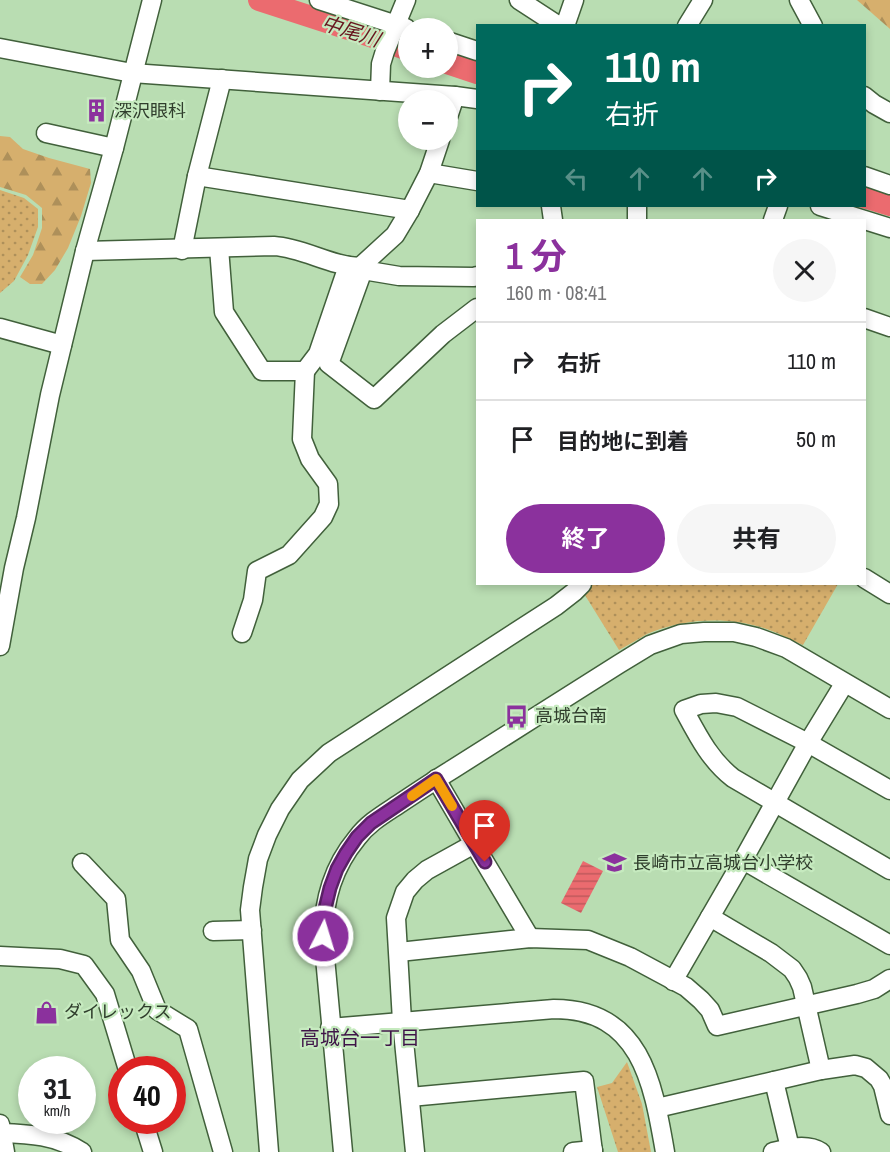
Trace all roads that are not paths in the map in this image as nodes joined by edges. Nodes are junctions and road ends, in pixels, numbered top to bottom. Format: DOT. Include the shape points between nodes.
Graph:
graph roads {
  1 [pos="152,0"];
  2 [pos="319,0"];
  3 [pos="406,0"];
  4 [pos="519,0"];
  5 [pos="574,0"];
  6 [pos="703,0"];
  7 [pos="799,0"];
  8 [pos="403,18"];
  9 [pos="556,24"];
  10 [pos="566,24"];
  11 [pos="688,24"];
  12 [pos="812,24"];
  13 [pos="398,26"];
  14 [pos="398,33"];
  15 [pos="458,45"];
  16 [pos="0,48"];
  17 [pos="476,51"];
  18 [pos="132,73"];
  19 [pos="222,79"];
  20 [pos="380,91"];
  21 [pos="398,92"];
  22 [pos="458,96"];
  23 [pos="866,98"];
  24 [pos="476,99"];
  25 [pos="890,113"];
  26 [pos="46,133"];
  27 [pos="114,148"];
  28 [pos="437,150"];
  29 [pos="429,173"];
  30 [pos="197,176"];
  31 [pos="866,177"];
  32 [pos="476,181"];
  33 [pos="890,185"];
  34 [pos="823,207"];
  35 [pos="410,210"];
  36 [pos="861,219"];
  37 [pos="866,220"];
  38 [pos="890,228"];
  39 [pos="219,248"];
  40 [pos="182,249"];
  41 [pos="85,251"];
  42 [pos="357,268"];
  43 [pos="476,278"];
  44 [pos="476,309"];
  45 [pos="866,319"];
  46 [pos="890,327"];
  47 [pos="0,328"];
  48 [pos="62,345"];
  49 [pos="305,371"];
  50 [pos="7,567"];
  51 [pos="866,579"];
  52 [pos="581,585"];
  53 [pos="890,594"];
  54 [pos="242,633"];
  55 [pos="0,646"];
  56 [pos="844,684"];
  57 [pos="890,710"];
  58 [pos="808,742"];
  59 [pos="436,779"];
  60 [pos="890,790"];
  61 [pos="775,802"];
  62 [pos="474,843"];
  63 [pos="743,860"];
  64 [pos="82,863"];
  65 [pos="890,870"];
  66 [pos="710,917"];
  67 [pos="252,930"];
  68 [pos="213,931"];
  69 [pos="530,938"];
  70 [pos="890,945"];
  71 [pos="399,952"];
  72 [pos="0,956"];
  73 [pos="890,979"];
  74 [pos="673,981"];
  75 [pos="805,1006"];
  76 [pos="402,1021"];
  77 [pos="330,1028"];
  78 [pos="124,1056"];
  79 [pos="821,1070"];
  80 [pos="774,1081"];
  81 [pos="410,1097"];
  82 [pos="657,1108"];
  83 [pos="890,1115"];
  84 [pos="1,1130"];
  85 [pos="147,1134"];
  86 [pos="781,1150"];
  87 [pos="593,1151"];
  88 [pos="5,1152"];
  89 [pos="82,1152"];
  90 [pos="153,1152"];
  91 [pos="223,1152"];
  92 [pos="269,1152"];
  93 [pos="343,1152"];
  94 [pos="415,1152"];
  95 [pos="573,1152"];
  96 [pos="665,1152"];
  97 [pos="821,1152"];
  1 -- 18 [label="street"];
  2 -- 13 [label="street"];
  3 -- 8 [label="street"];
  4 -- 9 [label="street"];
  5 -- 10 [label="street"];
  6 -- 11 [label="street"];
  7 -- 12 [label="street"];
  14 -- 20 [label="street" via="385,51"];
  15 -- 17 [label="street"];
  16 -- 18 [label="street"];
  18 -- 19 [label="street"];
  18 -- 27 [label="street"];
  19 -- 20 [label="street"];
  19 -- 30 [label="street"];
  20 -- 21 [label="street"];
  22 -- 24 [label="street"];
  23 -- 25 [label="street"];
  26 -- 27 [label="street"];
  27 -- 41 [label="street"];
  28 -- 29 [label="street"];
  29 -- 32 [label="street"];
  29 -- 35 [label="street"];
  30 -- 35 [label="street"];
  30 -- 40 [label="street"];
  31 -- 33 [label="street"];
  34 -- 36 [label="street"];
  35 -- 42 [label="street" via="395,235"];
  37 -- 38 [label="street"];
  39 -- 40 [label="street"];
  39 -- 42 [label="street" via="285,246"];
  39 -- 49 [label="street" via="224,312 262,371"];
  40 -- 41 [label="street"];
  41 -- 48 [label="street"];
  42 -- 43 [label="street" via="399,276"];
  42 -- 44 [label="street" via="329,364 374,399"];
  42 -- 49 [label="street" via="318,354"];
  45 -- 46 [label="street"];
  47 -- 48 [label="street"];
  48 -- 50 [label="street" via="26,518"];
  49 -- 54 [label="street" via="302,439 310,459 328,484 328,504 323,518 289,555 257,571"];
  50 -- 55 [label="street"];
  51 -- 53 [label="street"];
  52 -- 67 [label="street" via="556,606 329,753 300,780 280,809 258,859 250,910"];
  56 -- 57 [label="street"];
  56 -- 58 [label="street"];
  56 -- 59 [label="street" via="786,648 756,637 734,632 681,634 650,645 619,663"];
  58 -- 60 [label="street"];
  58 -- 61 [label="street"];
  58 -- 61 [label="street" via="737,707 716,703 684,710 714,761 733,778"];
  59 -- 62 [label="street"];
  59 -- 77 [label="street" via="371,823 337,869 324,913"];
  61 -- 63 [label="street"];
  61 -- 65 [label="street"];
  62 -- 69 [label="street"];
  62 -- 71 [label="street" via="427,870 405,892 396,918"];
  63 -- 66 [label="street"];
  63 -- 70 [label="street"];
  64 -- 91 [label="street" via="116,899 120,940 141,971 156,1010 188,1029"];
  66 -- 74 [label="street"];
  66 -- 75 [label="street" via="792,969 802,987"];
  67 -- 68 [label="street"];
  67 -- 92 [label="street"];
  69 -- 71 [label="street"];
  69 -- 74 [label="street" via="588,940"];
  71 -- 76 [label="street"];
  72 -- 78 [label="street" via="60,959 84,965 105,994"];
  73 -- 75 [label="street" via="874,989"];
  74 -- 75 [label="street" via="701,1000 717,1026"];
  75 -- 79 [label="street"];
  76 -- 77 [label="street"];
  76 -- 81 [label="street"];
  76 -- 82 [label="street" via="554,1009 586,1012 609,1023 630,1042 638,1053"];
  77 -- 93 [label="street"];
  79 -- 80 [label="street"];
  79 -- 83 [label="street" via="849,1065 866,1068 883,1086"];
  80 -- 82 [label="street"];
  80 -- 86 [label="street"];
  81 -- 87 [label="street" via="584,1081"];
  81 -- 94 [label="street"];
  82 -- 96 [label="street"];
  84 -- 88 [label="street"];
  84 -- 89 [label="street" via="68,1143"];
  85 -- 90 [label="street"];
  86 -- 97 [label="street" via="806,1147"];
  87 -- 95 [label="street"];
}
